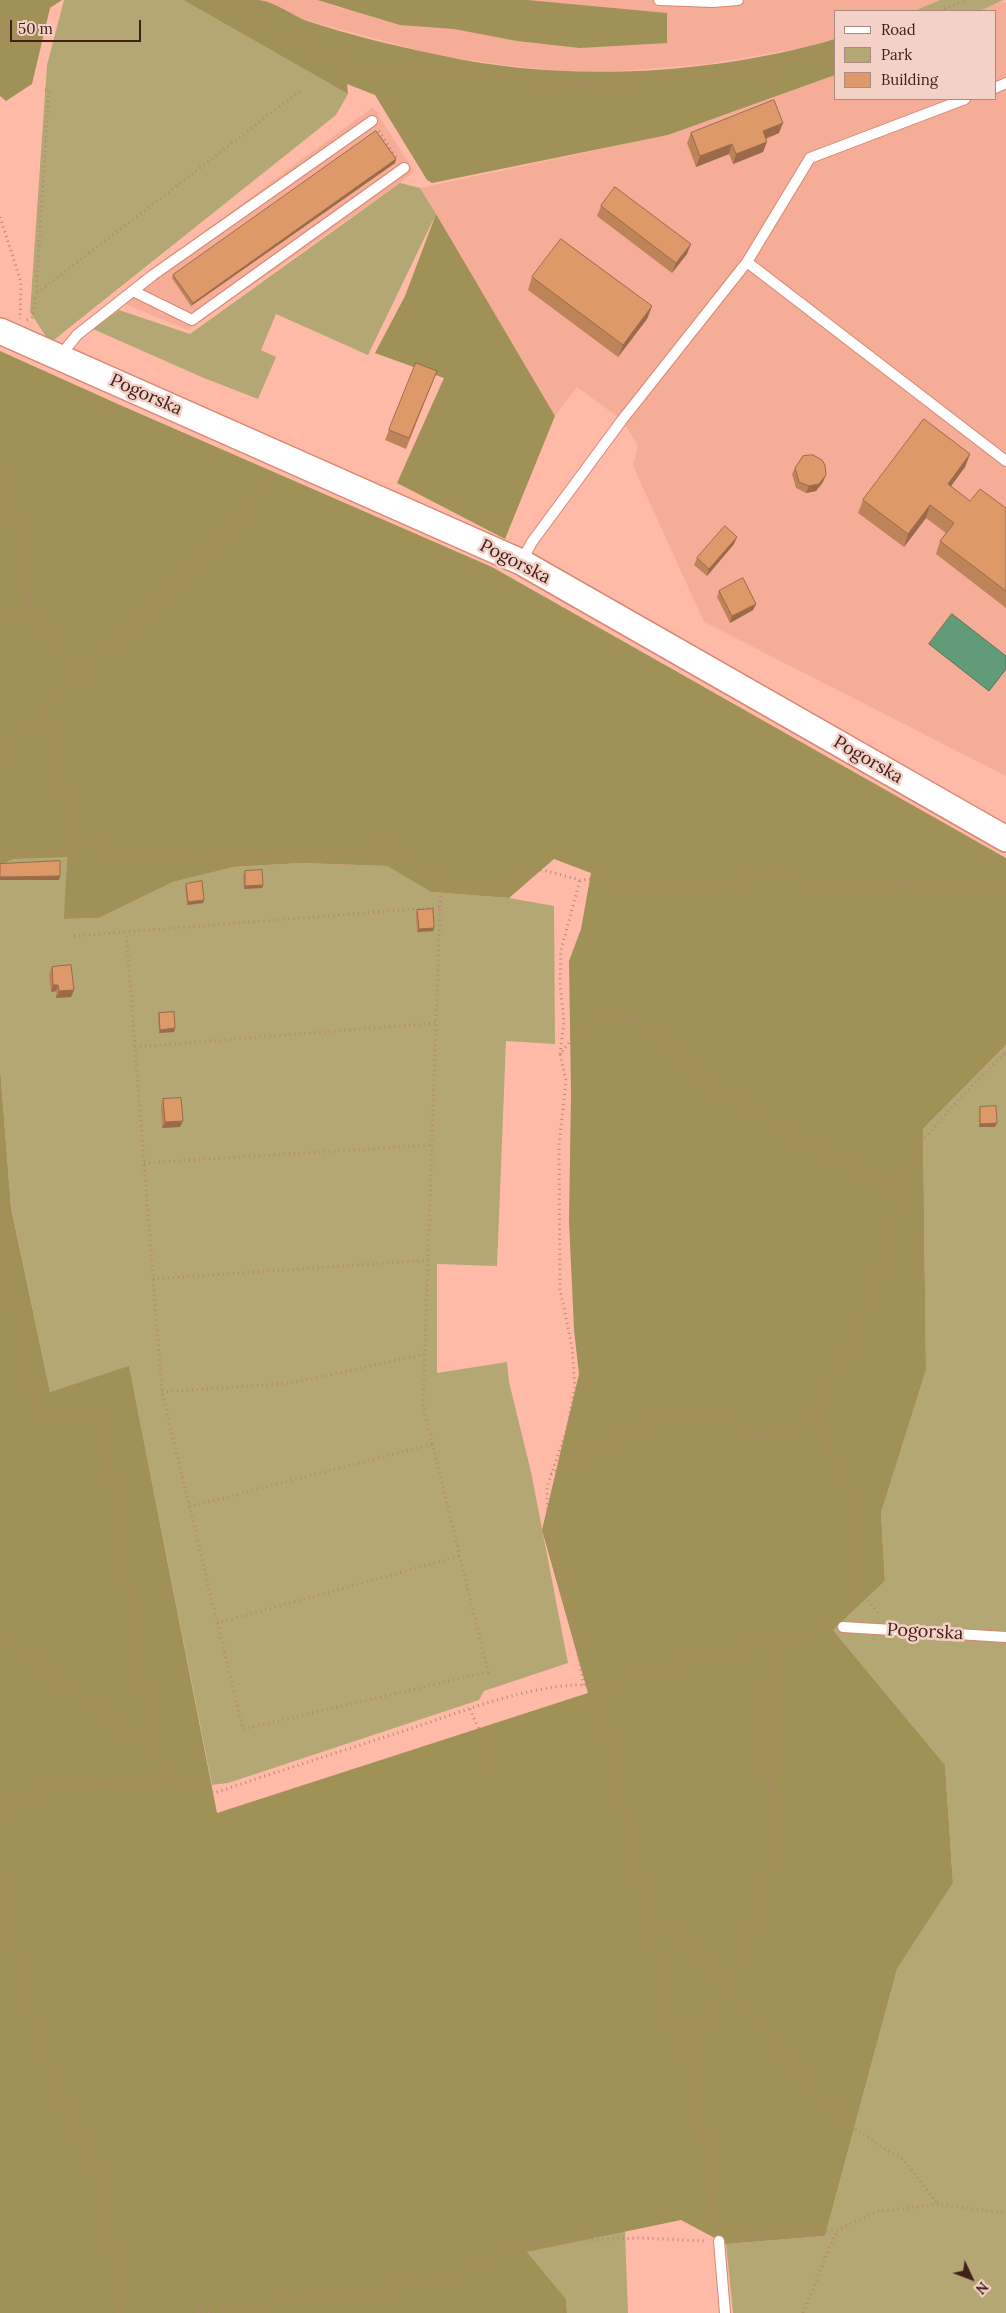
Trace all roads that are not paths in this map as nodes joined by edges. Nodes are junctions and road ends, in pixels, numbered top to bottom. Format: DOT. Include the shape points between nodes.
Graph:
graph roads {
  1 [pos="659,0"];
  2 [pos="738,0"];
  3 [pos="963,100"];
  4 [pos="372,121"];
  5 [pos="404,168"];
  6 [pos="747,262"];
  7 [pos="133,291"];
  8 [pos="0,331"];
  9 [pos="59,357"];
  10 [pos="1006,461"];
  11 [pos="521,562"];
  12 [pos="1006,839"];
  13 [pos="843,1627"];
  14 [pos="1006,1637"];
  15 [pos="719,2241"];
  16 [pos="725,2313"];
  1 -- 2 [label="lane"];
  3 -- 6 [label="lane" via="810,158"];
  4 -- 7 [label="lane"];
  5 -- 7 [label="lane" via="192,320"];
  6 -- 10 [label="lane"];
  6 -- 11 [label="lane" via="622,420 532,542"];
  7 -- 9 [label="lane" via="77,334"];
  8 -- 9 [label="street, Pogorska"];
  9 -- 11 [label="street, Pogorska"];
  11 -- 12 [label="street, Pogorska"];
  13 -- 14 [label="lane, Pogorska"];
  15 -- 16 [label="lane"];
}
